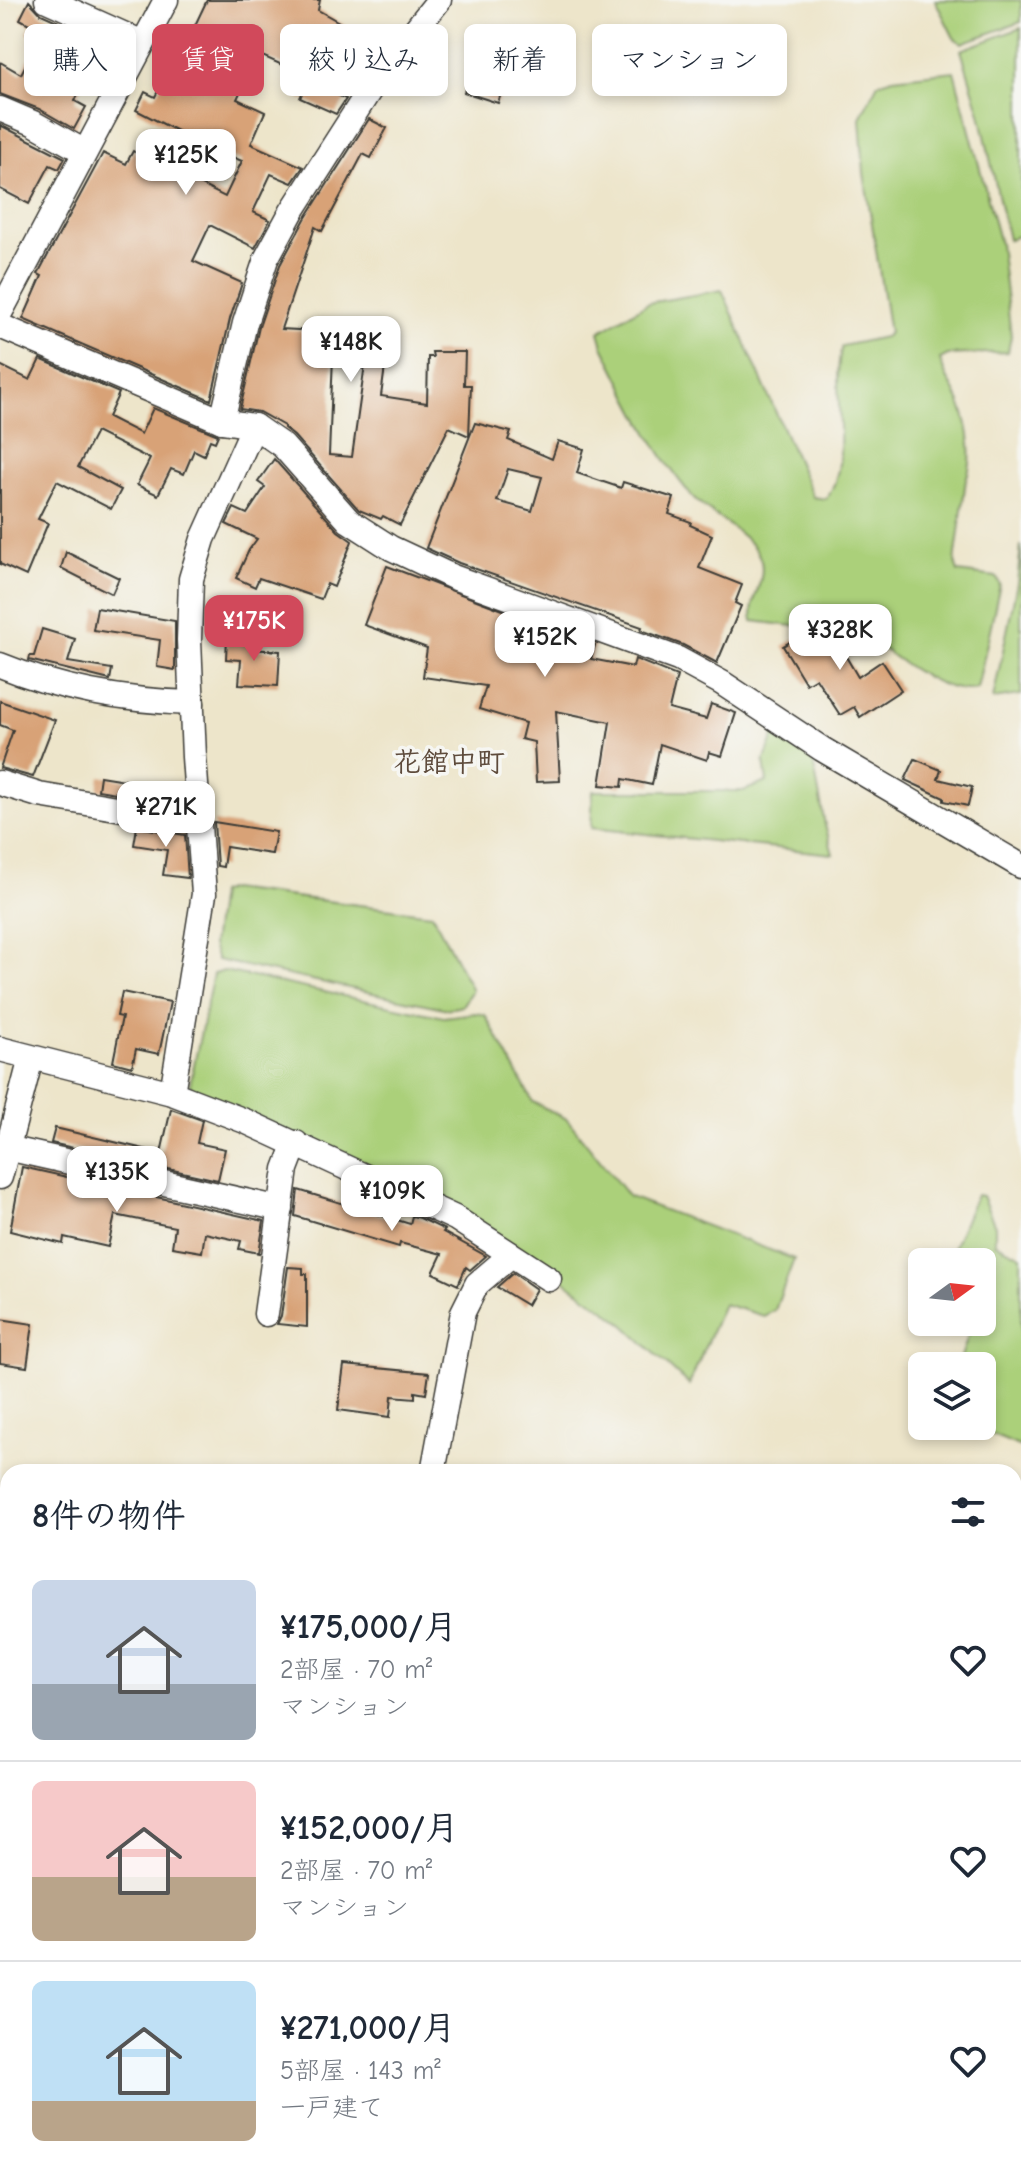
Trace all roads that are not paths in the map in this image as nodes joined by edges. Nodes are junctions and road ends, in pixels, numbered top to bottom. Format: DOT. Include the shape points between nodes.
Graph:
graph roads {
  1 [pos="47,0"];
  2 [pos="166,0"];
  3 [pos="439,0"];
  4 [pos="143,43"];
  5 [pos="0,109"];
  6 [pos="85,152"];
  7 [pos="0,313"];
  8 [pos="0,326"];
  9 [pos="222,421"];
  10 [pos="254,426"];
  11 [pos="0,665"];
  12 [pos="192,703"];
  13 [pos="0,783"];
  14 [pos="199,822"];
  15 [pos="1021,866"];
  16 [pos="0,1049"];
  17 [pos="31,1058"];
  18 [pos="172,1093"];
  19 [pos="296,1143"];
  20 [pos="7,1148"];
  21 [pos="0,1177"];
  22 [pos="281,1209"];
  23 [pos="511,1255"];
  24 [pos="549,1279"];
  25 [pos="266,1314"];
  26 [pos="434,1464"];
  1 -- 4 [label="street"];
  2 -- 4 [label="street"];
  3 -- 9 [label="street" via="378,77 266,259"];
  4 -- 6 [label="street"];
  5 -- 6 [label="street"];
  6 -- 7 [label="street"];
  8 -- 9 [label="street"];
  9 -- 10 [label="street"];
  10 -- 12 [label="street" via="203,539 191,579"];
  10 -- 15 [label="street" via="283,446 349,521 391,548 453,577 678,659"];
  11 -- 12 [label="street" via="97,695"];
  12 -- 14 [label="street"];
  13 -- 14 [label="street" via="39,795"];
  14 -- 18 [label="street" via="204,894"];
  16 -- 17 [label="street"];
  17 -- 18 [label="street"];
  17 -- 20 [label="street"];
  18 -- 19 [label="street"];
  19 -- 22 [label="street"];
  19 -- 23 [label="street" via="455,1218"];
  20 -- 21 [label="street"];
  20 -- 22 [label="street"];
  22 -- 25 [label="street"];
  23 -- 24 [label="street"];
  23 -- 26 [label="street" via="477,1284 463,1312"];
}
